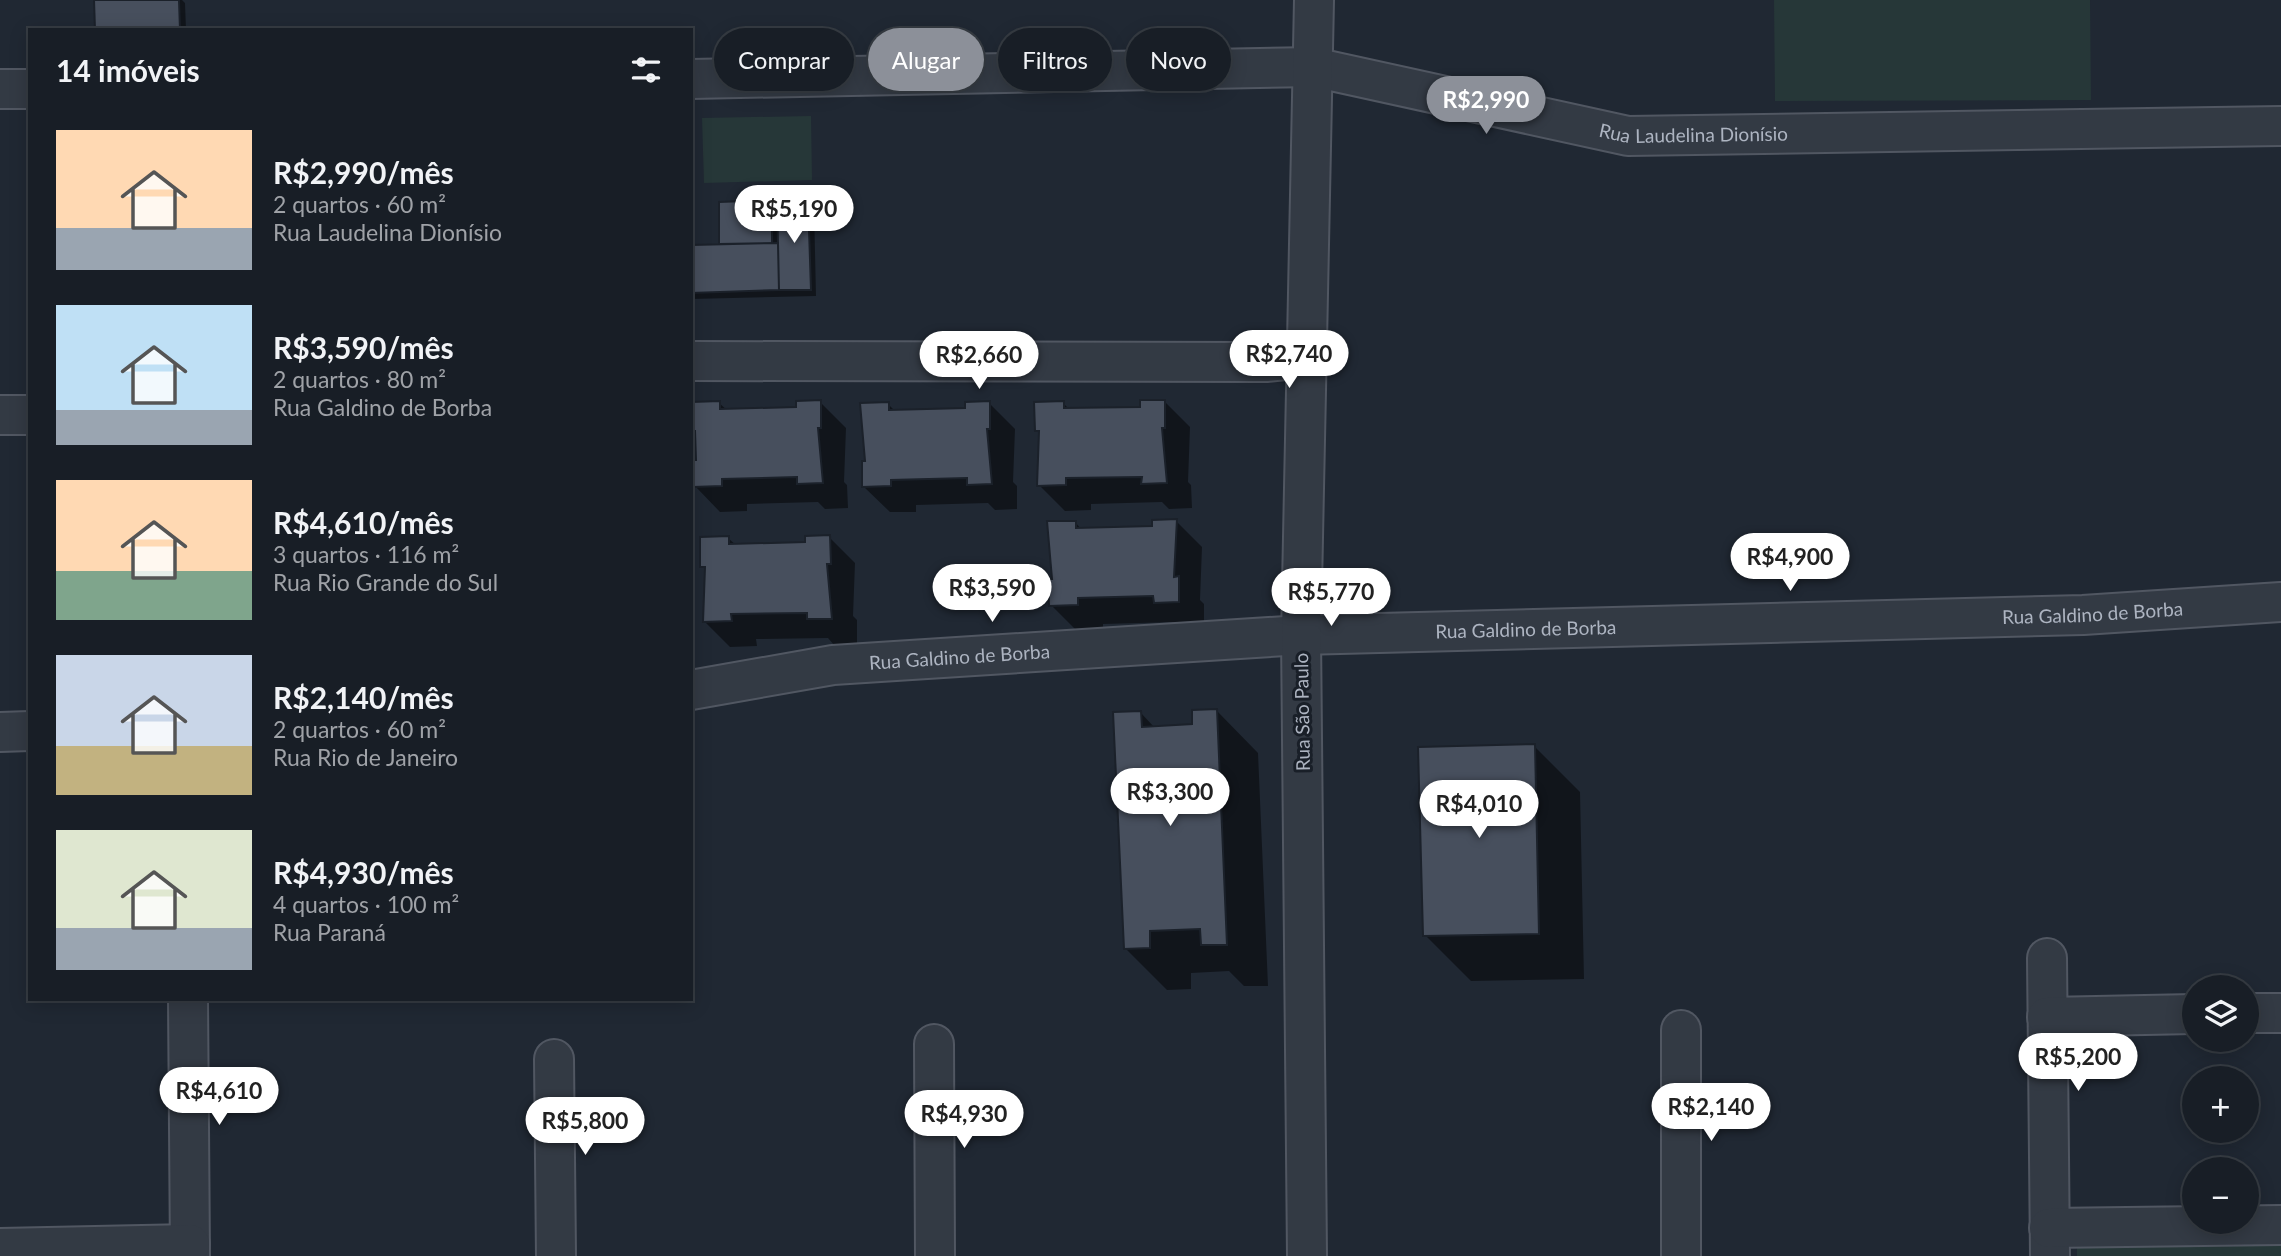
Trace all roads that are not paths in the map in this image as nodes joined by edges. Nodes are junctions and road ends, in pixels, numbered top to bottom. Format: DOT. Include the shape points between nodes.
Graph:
graph roads {
  1 [pos="1314,0"];
  2 [pos="1313,67"];
  3 [pos="693,79"];
  4 [pos="0,89"];
  5 [pos="28,89"];
  6 [pos="2281,126"];
  7 [pos="1306,358"];
  8 [pos="693,361"];
  9 [pos="0,415"];
  10 [pos="28,415"];
  11 [pos="2281,602"];
  12 [pos="1301,635"];
  13 [pos="693,690"];
  14 [pos="28,731"];
  15 [pos="0,732"];
  16 [pos="2047,958"];
  17 [pos="188,1001"];
  18 [pos="2259,1013"];
  19 [pos="2281,1013"];
  20 [pos="2182,1014"];
  21 [pos="2047,1017"];
  22 [pos="1681,1030"];
  23 [pos="934,1044"];
  24 [pos="554,1059"];
  25 [pos="2281,1225"];
  26 [pos="2050,1242"];
  27 [pos="0,1248"];
  28 [pos="190,1250"];
  29 [pos="556,1256"];
  30 [pos="935,1256"];
  31 [pos="1307,1256"];
  32 [pos="1681,1256"];
  1 -- 2 [label="street, Rua São Paulo"];
  2 -- 3 [label="street, Rua Laudelina Dionísio"];
  2 -- 6 [label="street, Rua Laudelina Dionísio" via="1628,136"];
  2 -- 7 [label="street, Rua São Paulo"];
  4 -- 5 [label="street"];
  7 -- 8 [label="street" via="1266,362"];
  7 -- 12 [label="street, Rua São Paulo"];
  9 -- 10 [label="street"];
  11 -- 12 [label="street, Rua Galdino de Borba" via="2083,615"];
  12 -- 13 [label="street, Rua Galdino de Borba" via="833,665"];
  12 -- 31 [label="street, Rua São Paulo"];
  14 -- 15 [label="street"];
  16 -- 21 [label="street"];
  17 -- 28 [label="street"];
  18 -- 19 [label="street"];
  20 -- 21 [label="street"];
  21 -- 26 [label="street"];
  22 -- 32 [label="street"];
  23 -- 30 [label="street"];
  24 -- 29 [label="street"];
  25 -- 26 [label="street"];
  27 -- 28 [label="street"];
}
